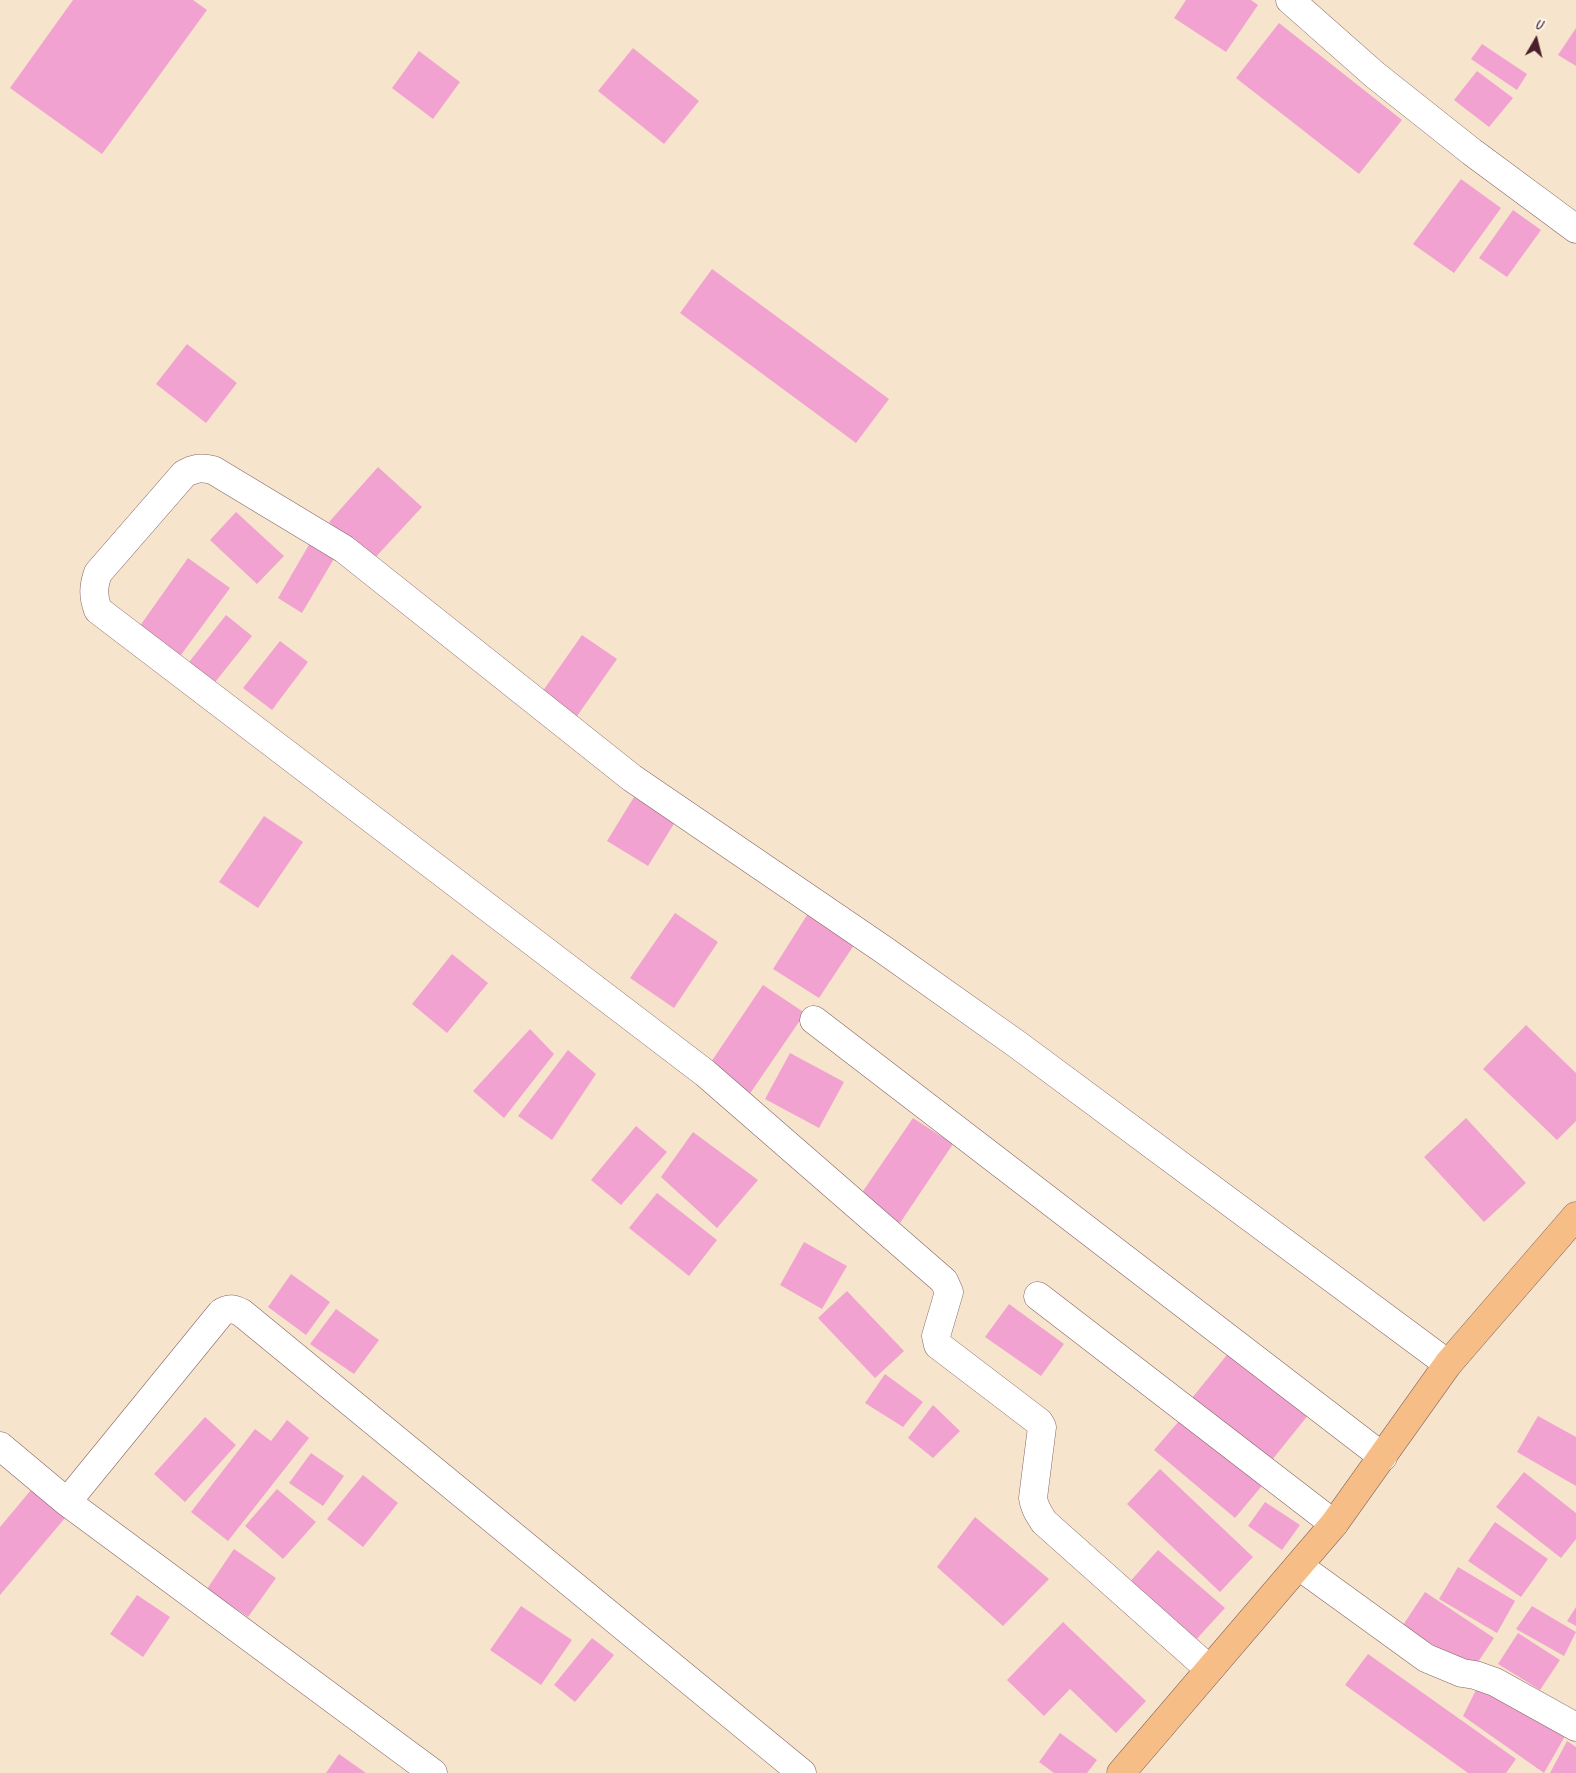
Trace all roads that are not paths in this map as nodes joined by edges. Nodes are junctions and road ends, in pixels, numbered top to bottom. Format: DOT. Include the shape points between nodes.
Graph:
graph roads {
  1 [pos="1290,0"];
  2 [pos="1576,229"];
  3 [pos="814,1020"];
  4 [pos="1576,1216"];
  5 [pos="1038,1296"];
  6 [pos="1448,1364"];
  7 [pos="0,1446"];
  8 [pos="1383,1457"];
  9 [pos="66,1502"];
  10 [pos="1334,1524"];
  11 [pos="1299,1566"];
  12 [pos="1209,1669"];
  13 [pos="1576,1727"];
  14 [pos="433,1773"];
  15 [pos="802,1773"];
  16 [pos="1121,1773"];
  1 -- 2 [label="street" via="1375,75"];
  3 -- 8 [label="street"];
  4 -- 6 [label="main road"];
  5 -- 10 [label="street"];
  6 -- 8 [label="main road"];
  6 -- 12 [label="street" via="1018,1045 632,778 344,549 213,470 194,469 184,474 98,573 93,594 98,610 706,1073 944,1282 949,1292 936,1336 938,1345 1040,1422 1033,1504 1044,1522"];
  7 -- 9 [label="street"];
  8 -- 10 [label="main road"];
  9 -- 14 [label="street"];
  9 -- 15 [label="street" via="221,1313 234,1309"];
  10 -- 11 [label="main road"];
  11 -- 12 [label="main road"];
  11 -- 13 [label="street" via="1426,1658 1495,1682"];
  12 -- 16 [label="main road"];
}
